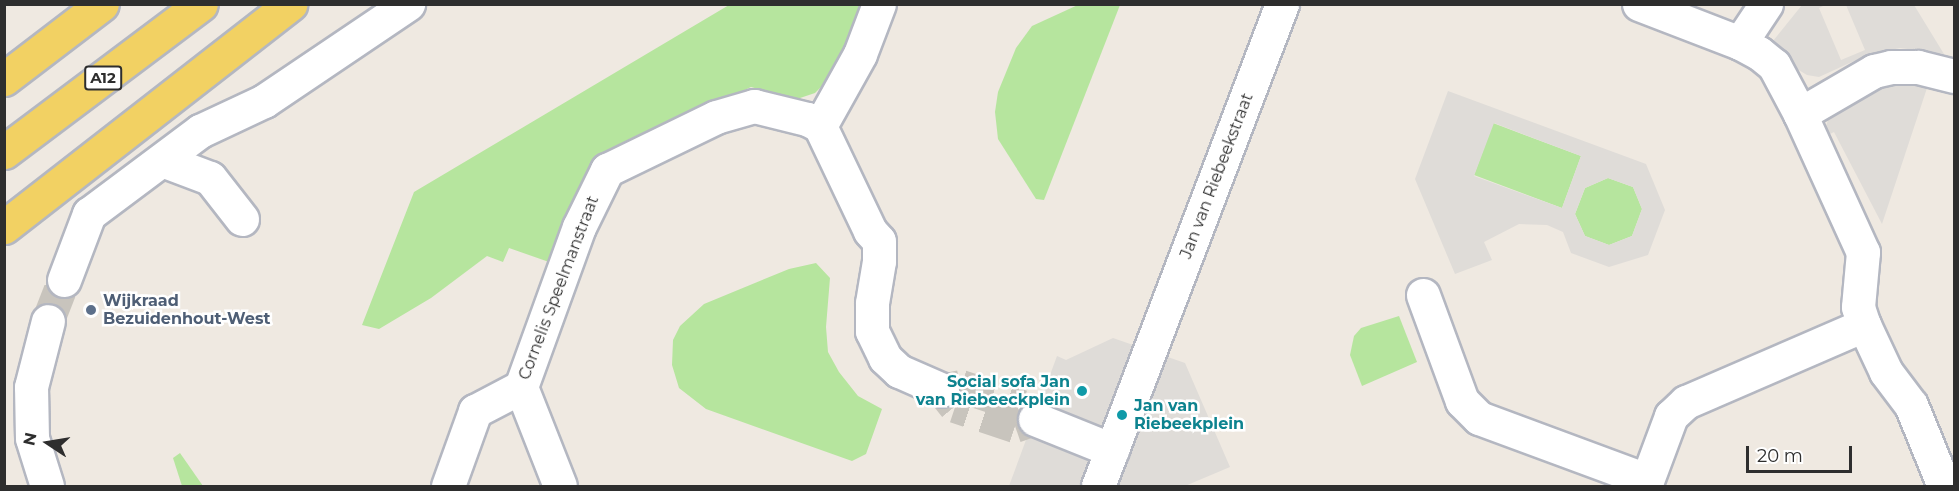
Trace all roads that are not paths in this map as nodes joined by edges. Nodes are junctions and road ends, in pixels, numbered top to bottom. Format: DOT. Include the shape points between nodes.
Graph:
graph roads {
  1 [pos="102,4"];
  2 [pos="201,4"];
  3 [pos="290,4"];
  4 [pos="408,4"];
  5 [pos="879,4"];
  6 [pos="1282,4"];
  7 [pos="1639,4"];
  8 [pos="1766,4"];
  9 [pos="1740,43"];
  10 [pos="1954,76"];
  11 [pos="4,79"];
  12 [pos="1800,114"];
  13 [pos="820,126"];
  14 [pos="4,152"];
  15 [pos="162,160"];
  16 [pos="242,219"];
  17 [pos="4,227"];
  18 [pos="64,280"];
  19 [pos="1423,296"];
  20 [pos="48,321"];
  21 [pos="1864,325"];
  22 [pos="521,387"];
  23 [pos="942,390"];
  24 [pos="1035,419"];
  25 [pos="1112,450"];
  26 [pos="1646,483"];
  27 [pos="47,486"];
  28 [pos="448,486"];
  29 [pos="560,486"];
  30 [pos="1098,486"];
  31 [pos="1944,486"];
  1 -- 11 [label="main road"];
  2 -- 14 [label="main road, A12"];
  3 -- 17 [label="main road"];
  4 -- 15 [label="street" via="264,101 200,131"];
  5 -- 13 [label="street" via="855,64"];
  6 -- 25 [label="street, Jan van Riebeekstraat"];
  7 -- 9 [label="street"];
  8 -- 9 [label="street"];
  9 -- 12 [label="street" via="1774,65"];
  10 -- 12 [label="street" via="1918,67 1882,69"];
  12 -- 21 [label="street" via="1863,252 1858,307"];
  13 -- 22 [label="street, Cornelis Speelmanstraat" via="754,106 716,117 607,170 579,227"];
  13 -- 23 [label="street" via="870,231 879,241 872,331 885,358 899,371"];
  15 -- 16 [label="street" via="210,178"];
  15 -- 18 [label="street" via="88,214"];
  19 -- 26 [label="street" via="1462,401 1479,418"];
  20 -- 27 [label="street" via="31,387 32,438"];
  21 -- 26 [label="street" via="1686,402 1671,416"];
  21 -- 31 [label="street" via="1886,372 1911,405"];
  22 -- 28 [label="street" via="476,411"];
  22 -- 29 [label="street"];
  24 -- 25 [label="street"];
  25 -- 30 [label="street"];
}
